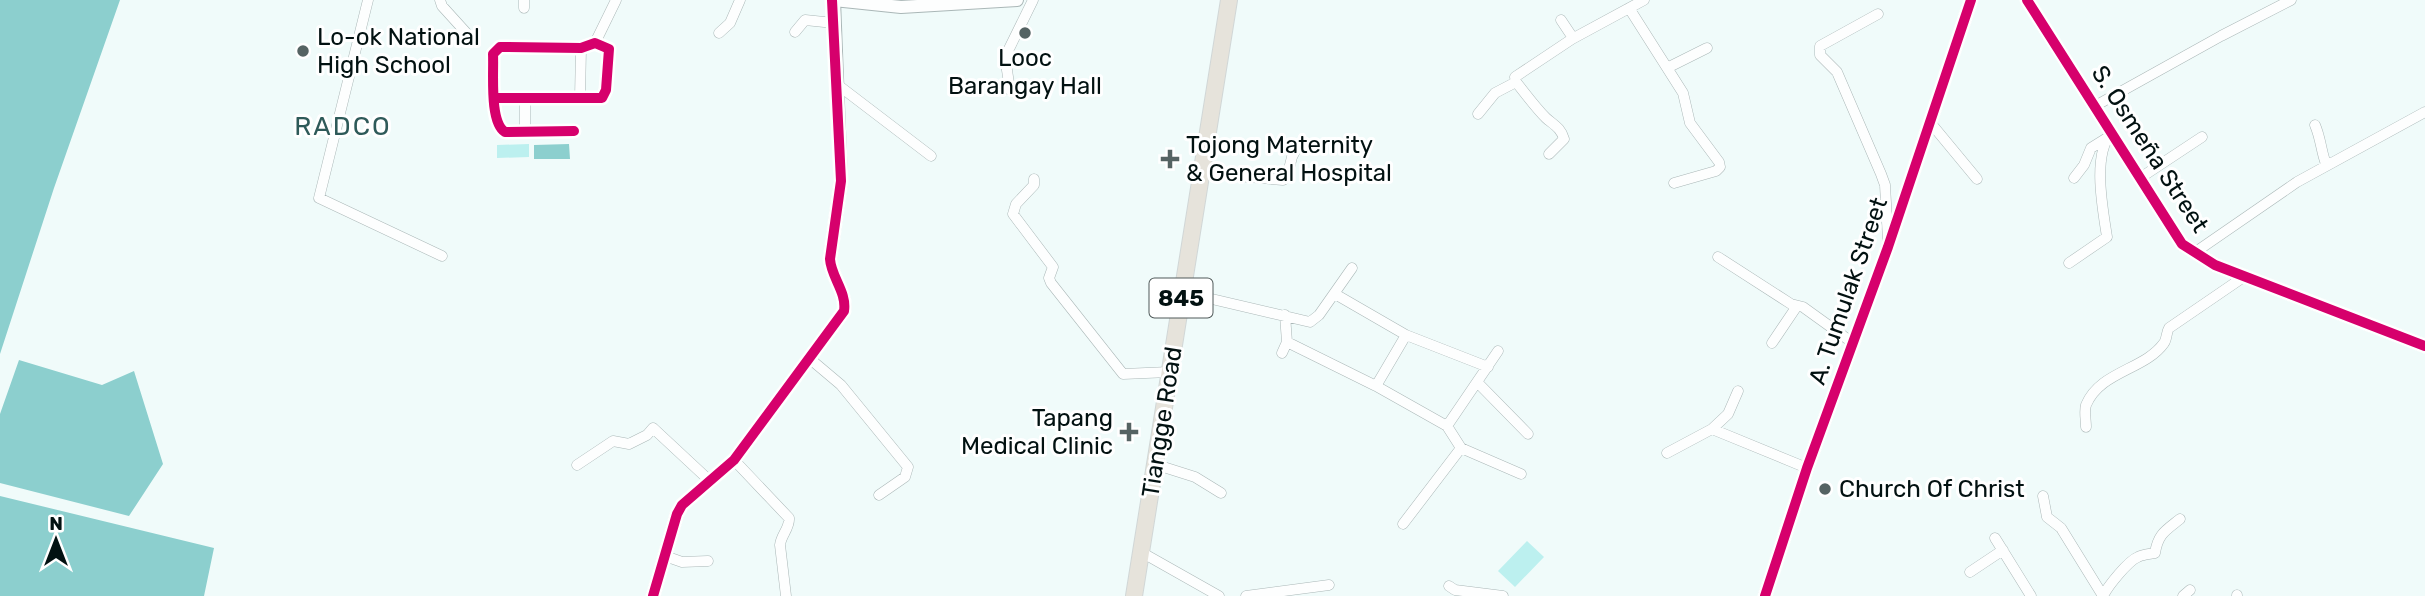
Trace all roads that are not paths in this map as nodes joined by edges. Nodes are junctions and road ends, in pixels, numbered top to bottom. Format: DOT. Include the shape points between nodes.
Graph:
graph roads {
  1 [pos="368,0"];
  2 [pos="440,0"];
  3 [pos="616,0"];
  4 [pos="740,0"];
  5 [pos="833,0"];
  6 [pos="1017,0"];
  7 [pos="1034,0"];
  8 [pos="1230,0"];
  9 [pos="1644,0"];
  10 [pos="1971,0"];
  11 [pos="2027,0"];
  12 [pos="2291,0"];
  13 [pos="1001,1"];
  14 [pos="1629,8"];
  15 [pos="1878,14"];
  16 [pos="1561,20"];
  17 [pos="834,23"];
  18 [pos="795,32"];
  19 [pos="719,33"];
  20 [pos="471,38"];
  21 [pos="1573,38"];
  22 [pos="595,44"];
  23 [pos="582,48"];
  24 [pos="1707,48"];
  25 [pos="1667,68"];
  26 [pos="1516,82"];
  27 [pos="838,85"];
  28 [pos="1010,90"];
  29 [pos="494,98"];
  30 [pos="525,98"];
  31 [pos="580,98"];
  32 [pos="2095,106"];
  33 [pos="2425,112"];
  34 [pos="1478,114"];
  35 [pos="1929,121"];
  36 [pos="2315,125"];
  37 [pos="525,131"];
  38 [pos="574,131"];
  39 [pos="2109,136"];
  40 [pos="2202,137"];
  41 [pos="1297,147"];
  42 [pos="1549,153"];
  43 [pos="931,156"];
  44 [pos="2326,164"];
  45 [pos="1202,170"];
  46 [pos="2074,178"];
  47 [pos="2140,178"];
  48 [pos="1034,179"];
  49 [pos="1977,180"];
  50 [pos="1674,183"];
  51 [pos="1888,247"];
  52 [pos="2194,253"];
  53 [pos="442,256"];
  54 [pos="1718,257"];
  55 [pos="2069,263"];
  56 [pos="1352,268"];
  57 [pos="2245,276"];
  58 [pos="1182,292"];
  59 [pos="1335,294"];
  60 [pos="1797,306"];
  61 [pos="1285,315"];
  62 [pos="1406,335"];
  63 [pos="1287,342"];
  64 [pos="1853,343"];
  65 [pos="1772,344"];
  66 [pos="2425,346"];
  67 [pos="1498,351"];
  68 [pos="1282,353"];
  69 [pos="809,358"];
  70 [pos="1488,366"];
  71 [pos="1169,372"];
  72 [pos="1478,382"];
  73 [pos="1376,386"];
  74 [pos="1738,391"];
  75 [pos="1447,426"];
  76 [pos="2086,427"];
  77 [pos="1712,429"];
  78 [pos="1528,434"];
  79 [pos="1461,448"];
  80 [pos="1667,453"];
  81 [pos="734,460"];
  82 [pos="1154,464"];
  83 [pos="577,465"];
  84 [pos="1807,468"];
  85 [pos="1521,474"];
  86 [pos="711,482"];
  87 [pos="1221,493"];
  88 [pos="879,495"];
  89 [pos="2043,496"];
  90 [pos="2180,519"];
  91 [pos="1403,524"];
  92 [pos="1995,538"];
  93 [pos="2003,550"];
  94 [pos="1141,552"];
  95 [pos="666,556"];
  96 [pos="708,561"];
  97 [pos="1969,572"];
  98 [pos="1329,584"];
  99 [pos="1449,586"];
  100 [pos="789,595"];
  101 [pos="653,596"];
  102 [pos="1134,596"];
  103 [pos="1219,596"];
  104 [pos="1246,596"];
  105 [pos="1503,596"];
  106 [pos="1766,596"];
  107 [pos="2031,596"];
  108 [pos="2103,596"];
  1 -- 53 [label="street" via="319,198"];
  2 -- 20 [label="street"];
  3 -- 22 [label="street"];
  4 -- 19 [label="street" via="730,23"];
  5 -- 13 [label="street" via="901,8"];
  5 -- 17 [label="street"];
  6 -- 13 [label="street"];
  7 -- 28 [label="street" via="1005,57"];
  8 -- 45 [label="main road, Tiangge Road / 845"];
  9 -- 14 [label="street"];
  10 -- 35 [label="street, A. Tumulak Street"];
  11 -- 32 [label="street, S. Osmeña Street"];
  12 -- 32 [label="street"];
  14 -- 21 [label="street"];
  14 -- 25 [label="street"];
  15 -- 51 [label="street" via="1819,50 1837,72 1885,185"];
  16 -- 21 [label="street"];
  17 -- 18 [label="street" via="805,20"];
  17 -- 27 [label="street"];
  21 -- 26 [label="street" via="1519,74"];
  22 -- 23 [label="street"];
  22 -- 31 [label="street" via="610,49 605,95"];
  23 -- 29 [label="street" via="500,47 494,54"];
  23 -- 31 [label="street"];
  24 -- 25 [label="street"];
  25 -- 50 [label="street" via="1683,93 1690,123 1720,167"];
  26 -- 34 [label="street" via="1496,93"];
  26 -- 42 [label="street" via="1563,135"];
  27 -- 43 [label="street"];
  27 -- 69 [label="street" via="841,181 830,269 845,307"];
  29 -- 30 [label="street"];
  29 -- 37 [label="street" via="498,126 505,132"];
  30 -- 31 [label="street"];
  30 -- 37 [label="street"];
  32 -- 39 [label="street, S. Osmeña Street"];
  33 -- 44 [label="street"];
  35 -- 49 [label="street"];
  35 -- 51 [label="street, A. Tumulak Street"];
  36 -- 44 [label="street"];
  37 -- 38 [label="street"];
  39 -- 46 [label="street" via="2091,148"];
  39 -- 47 [label="street, S. Osmeña Street"];
  39 -- 55 [label="street" via="2100,168 2107,237"];
  40 -- 47 [label="street"];
  41 -- 45 [label="street" via="1283,180"];
  44 -- 52 [label="street"];
  45 -- 58 [label="main road, Tiangge Road / 845"];
  47 -- 52 [label="street, S. Osmeña Street" via="2177,236"];
  48 -- 71 [label="street" via="1013,214 1054,267 1051,283 1121,372"];
  51 -- 64 [label="street, A. Tumulak Street"];
  52 -- 57 [label="street, S. Osmeña Street"];
  54 -- 60 [label="street"];
  56 -- 59 [label="street"];
  57 -- 66 [label="street, S. Osmeña Street"];
  57 -- 76 [label="street" via="2169,328 2166,341 2147,359 2094,393 2085,408"];
  58 -- 61 [label="street"];
  58 -- 71 [label="main road, Tiangge Road / 845"];
  59 -- 61 [label="street" via="1314,321"];
  59 -- 62 [label="street"];
  60 -- 64 [label="street"];
  60 -- 65 [label="street"];
  61 -- 63 [label="street"];
  62 -- 70 [label="street"];
  62 -- 73 [label="street"];
  63 -- 68 [label="street"];
  63 -- 73 [label="street"];
  64 -- 84 [label="street, A. Tumulak Street"];
  67 -- 70 [label="street"];
  69 -- 81 [label="street"];
  69 -- 88 [label="street" via="841,385 908,467 905,477"];
  70 -- 72 [label="street"];
  71 -- 82 [label="main road, Tiangge Road / 845"];
  72 -- 75 [label="street"];
  72 -- 78 [label="street"];
  73 -- 75 [label="street"];
  74 -- 77 [label="street" via="1728,414"];
  75 -- 79 [label="street"];
  77 -- 80 [label="street"];
  77 -- 84 [label="street"];
  79 -- 85 [label="street"];
  79 -- 91 [label="street"];
  81 -- 86 [label="street"];
  81 -- 100 [label="street" via="789,518 780,545"];
  82 -- 87 [label="street" via="1195,477"];
  82 -- 94 [label="main road, Tiangge Road / 845"];
  83 -- 86 [label="street" via="613,441 629,444 653,428"];
  84 -- 106 [label="street, A. Tumulak Street"];
  86 -- 95 [label="street" via="682,505"];
  89 -- 108 [label="street" via="2047,517 2061,528"];
  90 -- 108 [label="street" via="2161,535 2155,553 2132,561"];
  92 -- 93 [label="street"];
  93 -- 97 [label="street"];
  93 -- 107 [label="street"];
  94 -- 102 [label="main road, Tiangge Road / 845"];
  94 -- 103 [label="street"];
  95 -- 96 [label="street" via="682,562"];
  95 -- 101 [label="street"];
  98 -- 104 [label="street"];
  99 -- 105 [label="street"];
}
